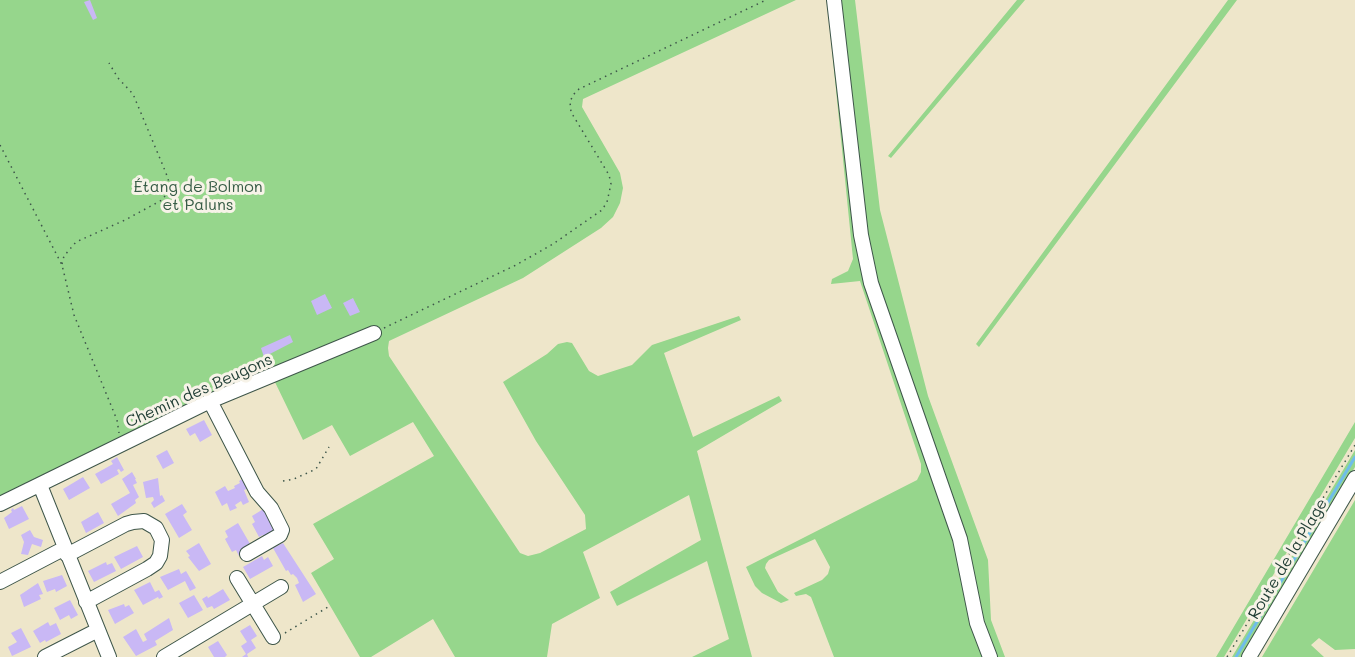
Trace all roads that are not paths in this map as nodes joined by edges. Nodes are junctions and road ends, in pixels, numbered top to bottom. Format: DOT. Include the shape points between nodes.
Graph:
graph roads {
  1 [pos="834,0"];
  2 [pos="374,333"];
  3 [pos="210,400"];
  4 [pos="1355,478"];
  5 [pos="40,485"];
  6 [pos="0,504"];
  7 [pos="66,551"];
  8 [pos="247,554"];
  9 [pos="237,578"];
  10 [pos="0,582"];
  11 [pos="281,587"];
  12 [pos="86,602"];
  13 [pos="252,604"];
  14 [pos="98,630"];
  15 [pos="273,637"];
  16 [pos="53,655"];
  17 [pos="167,656"];
  18 [pos="110,657"];
  19 [pos="990,657"];
  20 [pos="1249,657"];
  1 -- 19 [label="street" via="867,267 960,539 979,629"];
  2 -- 3 [label="street, Chemin des Beugons"];
  3 -- 5 [label="street, Chemin des Beugons"];
  3 -- 8 [label="street" via="257,492 282,530"];
  4 -- 20 [label="street, Route de la Plage"];
  5 -- 6 [label="street, Chemin des Beugons"];
  5 -- 7 [label="street"];
  7 -- 10 [label="street"];
  7 -- 12 [label="street"];
  7 -- 12 [label="street" via="133,522 156,528 162,540 156,563"];
  9 -- 13 [label="street"];
  11 -- 13 [label="street"];
  12 -- 14 [label="street"];
  13 -- 15 [label="street"];
  13 -- 17 [label="street"];
  14 -- 16 [label="street"];
  14 -- 18 [label="street"];
}
